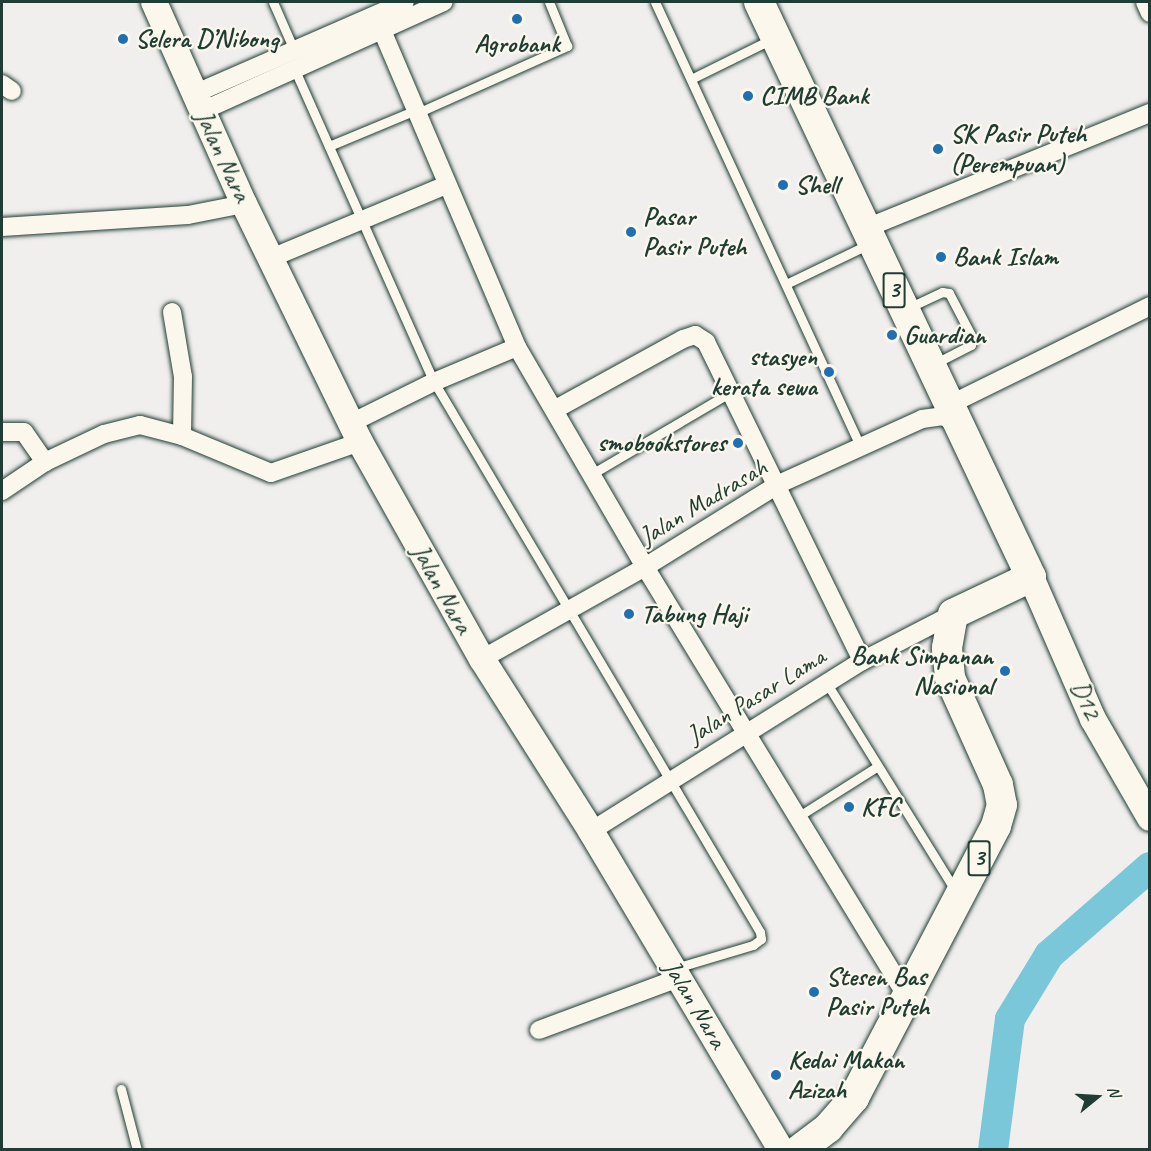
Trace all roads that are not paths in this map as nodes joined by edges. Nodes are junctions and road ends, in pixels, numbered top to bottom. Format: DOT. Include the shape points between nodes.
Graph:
graph roads {
  1 [pos="154,2"];
  2 [pos="273,2"];
  3 [pos="405,2"];
  4 [pos="444,2"];
  5 [pos="549,2"];
  6 [pos="655,2"];
  7 [pos="760,2"];
  8 [pos="1145,2"];
  9 [pos="1149,13"];
  10 [pos="381,28"];
  11 [pos="775,38"];
  12 [pos="294,59"];
  13 [pos="691,78"];
  14 [pos="198,102"];
  15 [pos="414,113"];
  16 [pos="1149,113"];
  17 [pos="329,146"];
  18 [pos="446,185"];
  19 [pos="244,204"];
  20 [pos="362,219"];
  21 [pos="2,227"];
  22 [pos="867,236"];
  23 [pos="270,258"];
  24 [pos="786,284"];
  25 [pos="1149,306"];
  26 [pos="903,310"];
  27 [pos="172,312"];
  28 [pos="517,347"];
  29 [pos="930,366"];
  30 [pos="434,382"];
  31 [pos="731,392"];
  32 [pos="554,411"];
  33 [pos="953,415"];
  34 [pos="2,432"];
  35 [pos="355,433"];
  36 [pos="182,436"];
  37 [pos="861,447"];
  38 [pos="45,462"];
  39 [pos="590,475"];
  40 [pos="779,484"];
  41 [pos="2,491"];
  42 [pos="645,567"];
  43 [pos="1031,577"];
  44 [pos="568,610"];
  45 [pos="953,615"];
  46 [pos="482,659"];
  47 [pos="862,661"];
  48 [pos="826,682"];
  49 [pos="748,730"];
  50 [pos="878,766"];
  51 [pos="669,780"];
  52 [pos="1146,811"];
  53 [pos="799,816"];
  54 [pos="591,831"];
  55 [pos="959,896"];
  56 [pos="676,973"];
  57 [pos="906,995"];
  58 [pos="539,1030"];
  59 [pos="122,1089"];
  60 [pos="137,1149"];
  61 [pos="781,1149"];
  62 [pos="798,1149"];
  1 -- 14 [label="main road, Jalan Nara"];
  2 -- 12 [label="lane"];
  3 -- 12 [label="street"];
  4 -- 10 [label="street"];
  5 -- 15 [label="lane" via="567,46"];
  6 -- 13 [label="lane"];
  7 -- 11 [label="main road, 3"];
  8 -- 9 [label="street"];
  10 -- 12 [label="street"];
  10 -- 15 [label="street"];
  11 -- 13 [label="lane"];
  11 -- 22 [label="main road, 3"];
  12 -- 14 [label="street"];
  12 -- 17 [label="lane"];
  13 -- 24 [label="lane"];
  14 -- 19 [label="main road, Jalan Nara"];
  15 -- 17 [label="lane"];
  15 -- 18 [label="street"];
  16 -- 22 [label="street"];
  17 -- 20 [label="lane"];
  18 -- 20 [label="street"];
  18 -- 28 [label="street"];
  19 -- 21 [label="street" via="188,215"];
  19 -- 23 [label="main road, Jalan Nara"];
  20 -- 23 [label="street"];
  20 -- 30 [label="lane"];
  22 -- 24 [label="lane"];
  22 -- 26 [label="main road, 3"];
  23 -- 35 [label="main road, Jalan Nara"];
  24 -- 37 [label="lane"];
  25 -- 33 [label="street"];
  26 -- 29 [label="main road, 3"];
  26 -- 29 [label="lane" via="942,292 949,293 972,339 971,345"];
  27 -- 36 [label="street" via="183,377"];
  28 -- 30 [label="street"];
  28 -- 32 [label="street"];
  29 -- 33 [label="main road, 3"];
  30 -- 35 [label="street"];
  30 -- 44 [label="lane"];
  31 -- 32 [label="street" via="706,342 695,335"];
  31 -- 39 [label="lane"];
  31 -- 40 [label="street"];
  32 -- 39 [label="street"];
  33 -- 37 [label="street, Jalan Madrasah" via="933,415"];
  33 -- 43 [label="main road, 3"];
  34 -- 38 [label="street" via="24,432"];
  35 -- 36 [label="street" via="271,473"];
  35 -- 46 [label="main road, Jalan Nara"];
  36 -- 38 [label="street" via="140,425 104,434"];
  37 -- 40 [label="street, Jalan Madrasah"];
  38 -- 41 [label="street"];
  39 -- 42 [label="street"];
  40 -- 42 [label="street, Jalan Madrasah"];
  40 -- 47 [label="street"];
  42 -- 44 [label="street, Jalan Madrasah"];
  42 -- 49 [label="street"];
  43 -- 45 [label="main road"];
  43 -- 52 [label="main road, D12" via="1093,718"];
  44 -- 46 [label="street, Jalan Madrasah"];
  44 -- 51 [label="lane"];
  45 -- 47 [label="street, Jalan Pasar Lama"];
  45 -- 55 [label="main road, 3" via="947,648 950,678 998,785 1002,805 996,826"];
  46 -- 54 [label="main road, Jalan Nara"];
  47 -- 48 [label="street, Jalan Pasar Lama"];
  48 -- 49 [label="street, Jalan Pasar Lama"];
  48 -- 50 [label="lane"];
  49 -- 51 [label="street, Jalan Pasar Lama"];
  49 -- 53 [label="street"];
  50 -- 53 [label="lane"];
  50 -- 55 [label="lane"];
  51 -- 54 [label="street, Jalan Pasar Lama"];
  51 -- 56 [label="lane" via="760,932 760,939"];
  53 -- 57 [label="street"];
  54 -- 56 [label="main road, Jalan Nara"];
  55 -- 57 [label="main road, 3"];
  56 -- 58 [label="street"];
  56 -- 61 [label="main road, Jalan Nara"];
  57 -- 62 [label="main road, 3" via="854,1098 828,1128"];
  59 -- 60 [label="lane"];
}
